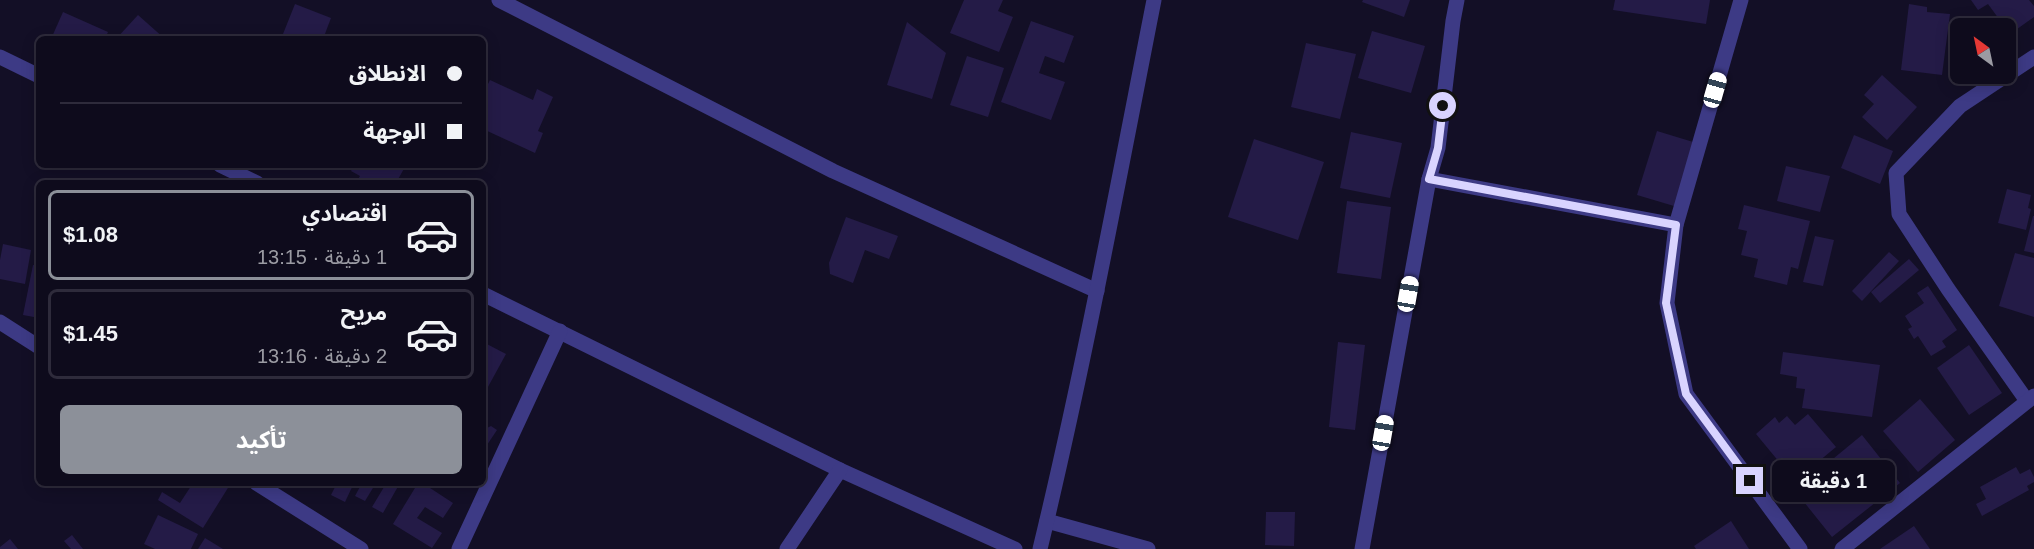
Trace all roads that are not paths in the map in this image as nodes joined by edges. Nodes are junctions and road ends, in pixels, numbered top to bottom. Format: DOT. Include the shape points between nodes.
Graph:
graph roads {
  1 [pos="499,0"];
  2 [pos="1154,0"];
  3 [pos="1457,0"];
  4 [pos="1741,0"];
  5 [pos="0,57"];
  6 [pos="2034,57"];
  7 [pos="36,75"];
  8 [pos="226,168"];
  9 [pos="1429,179"];
  10 [pos="251,180"];
  11 [pos="1676,225"];
  12 [pos="1097,291"];
  13 [pos="486,295"];
  14 [pos="0,322"];
  15 [pos="560,331"];
  16 [pos="36,345"];
  17 [pos="2031,398"];
  18 [pos="840,470"];
  19 [pos="261,486"];
  20 [pos="1047,521"];
  21 [pos="361,549"];
  22 [pos="459,549"];
  23 [pos="787,549"];
  24 [pos="1015,549"];
  25 [pos="1040,549"];
  26 [pos="1148,549"];
  27 [pos="1362,549"];
  28 [pos="1800,549"];
  29 [pos="1842,549"];
  1 -- 12 [label="street" via="833,171"];
  2 -- 12 [label="street"];
  3 -- 9 [label="street" via="1438,148"];
  4 -- 11 [label="street"];
  5 -- 7 [label="street"];
  6 -- 17 [label="street" via="1960,106 1896,173 1899,214 1948,290"];
  8 -- 10 [label="street"];
  9 -- 11 [label="street"];
  9 -- 27 [label="street"];
  11 -- 28 [label="street" via="1666,303 1686,394"];
  12 -- 20 [label="street"];
  13 -- 15 [label="street"];
  14 -- 16 [label="street"];
  15 -- 18 [label="street"];
  15 -- 22 [label="street"];
  17 -- 29 [label="street"];
  18 -- 23 [label="street"];
  18 -- 24 [label="street"];
  19 -- 21 [label="street"];
  20 -- 25 [label="street"];
  20 -- 26 [label="street"];
}
